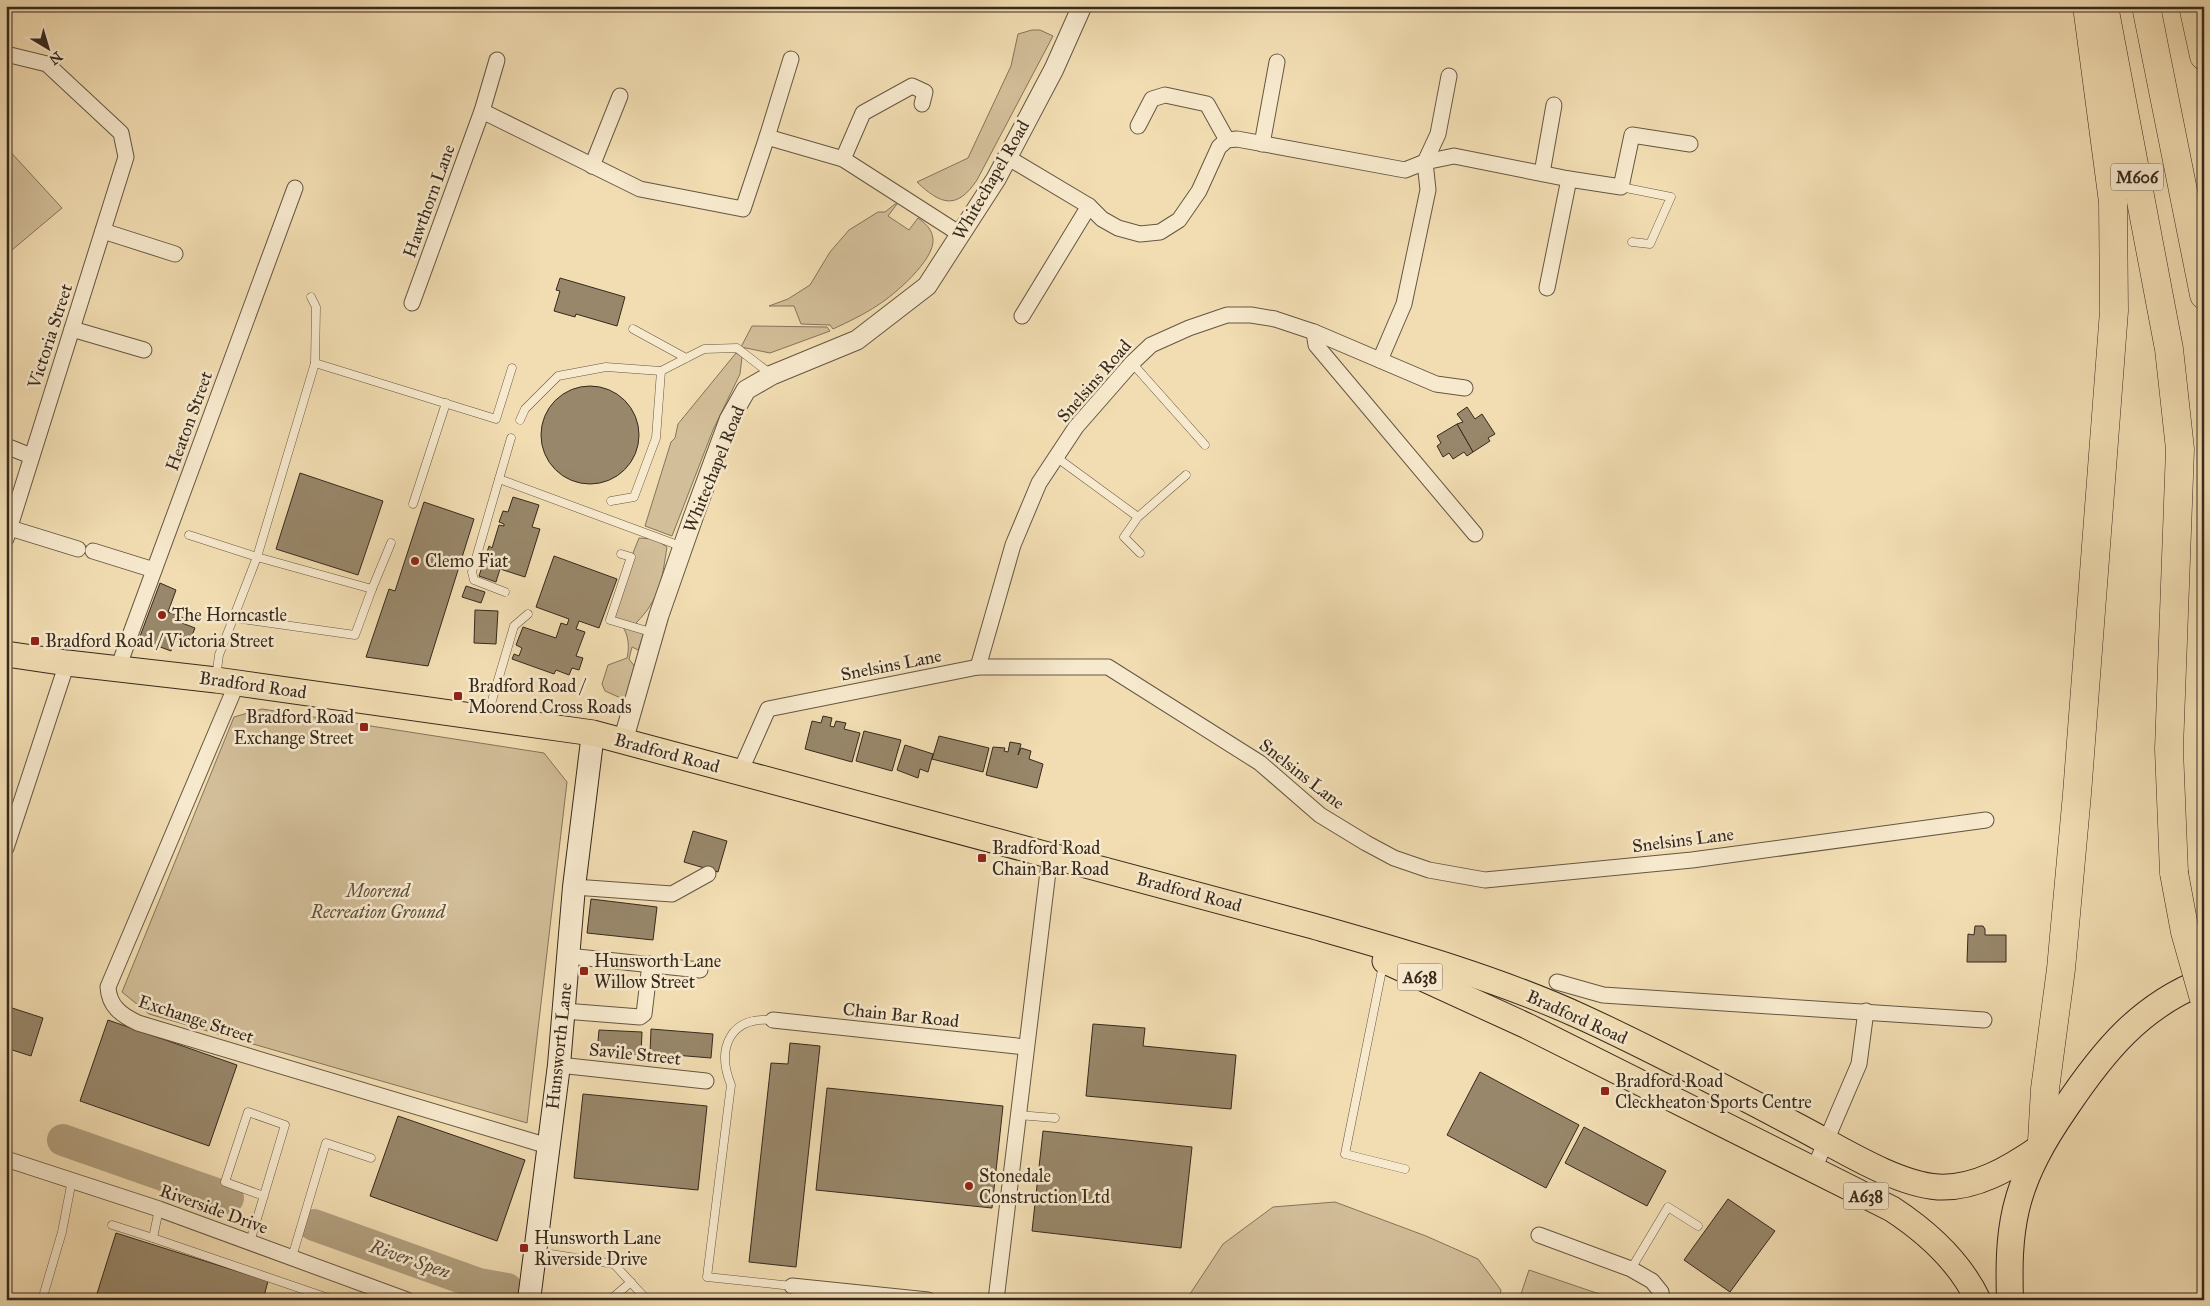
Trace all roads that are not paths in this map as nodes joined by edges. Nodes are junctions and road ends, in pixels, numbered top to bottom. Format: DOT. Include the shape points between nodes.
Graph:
graph roads {
  1 [pos="1082,6"];
  2 [pos="2087,6"];
  3 [pos="2104,6"];
  4 [pos="2146,6"];
  5 [pos="2193,6"];
  6 [pos="6,54"];
  7 [pos="2204,56"];
  8 [pos="791,59"];
  9 [pos="497,60"];
  10 [pos="1277,62"];
  11 [pos="1449,76"];
  12 [pos="620,96"];
  13 [pos="922,104"];
  14 [pos="1554,105"];
  15 [pos="482,111"];
  16 [pos="1138,126"];
  17 [pos="767,137"];
  18 [pos="1227,140"];
  19 [pos="1262,144"];
  20 [pos="1690,144"];
  21 [pos="1007,157"];
  22 [pos="843,159"];
  23 [pos="1425,162"];
  24 [pos="592,166"];
  25 [pos="1542,173"];
  26 [pos="1569,179"];
  27 [pos="1620,186"];
  28 [pos="295,188"];
  29 [pos="1089,206"];
  30 [pos="102,231"];
  31 [pos="960,234"];
  32 [pos="1632,242"];
  33 [pos="175,254"];
  34 [pos="1547,288"];
  35 [pos="2204,296"];
  36 [pos="311,297"];
  37 [pos="412,303"];
  38 [pos="1022,316"];
  39 [pos="72,329"];
  40 [pos="633,329"];
  41 [pos="1314,332"];
  42 [pos="144,350"];
  43 [pos="686,358"];
  44 [pos="1380,360"];
  45 [pos="315,363"];
  46 [pos="1132,363"];
  47 [pos="512,368"];
  48 [pos="661,371"];
  49 [pos="772,375"];
  50 [pos="1465,388"];
  51 [pos="446,404"];
  52 [pos="520,420"];
  53 [pos="511,438"];
  54 [pos="1205,445"];
  55 [pos="6,446"];
  56 [pos="31,456"];
  57 [pos="1056,457"];
  58 [pos="1186,475"];
  59 [pos="499,478"];
  60 [pos="611,501"];
  61 [pos="412,504"];
  62 [pos="1138,517"];
  63 [pos="8,534"];
  64 [pos="1475,534"];
  65 [pos="189,535"];
  66 [pos="391,543"];
  67 [pos="683,547"];
  68 [pos="1140,553"];
  69 [pos="621,554"];
  70 [pos="257,557"];
  71 [pos="154,570"];
  72 [pos="372,589"];
  73 [pos="505,592"];
  74 [pos="528,614"];
  75 [pos="235,618"];
  76 [pos="654,633"];
  77 [pos="6,654"];
  78 [pos="66,663"];
  79 [pos="118,668"];
  80 [pos="978,668"];
  81 [pos="226,681"];
  82 [pos="487,718"];
  83 [pos="592,733"];
  84 [pos="624,741"];
  85 [pos="740,772"];
  86 [pos="1986,820"];
  87 [pos="6,848"];
  88 [pos="1050,855"];
  89 [pos="708,874"];
  90 [pos="574,887"];
  91 [pos="1313,926"];
  92 [pos="568,956"];
  93 [pos="1384,960"];
  94 [pos="650,964"];
  95 [pos="700,970"];
  96 [pos="2204,981"];
  97 [pos="1557,982"];
  98 [pos="2204,999"];
  99 [pos="564,1010"];
  100 [pos="1866,1011"];
  101 [pos="773,1020"];
  102 [pos="1984,1020"];
  103 [pos="1026,1047"];
  104 [pos="559,1065"];
  105 [pos="706,1081"];
  106 [pos="1018,1116"];
  107 [pos="1055,1118"];
  108 [pos="1827,1142"];
  109 [pos="2041,1144"];
  110 [pos="548,1146"];
  111 [pos="371,1158"];
  112 [pos="6,1159"];
  113 [pos="1405,1169"];
  114 [pos="1814,1169"];
  115 [pos="72,1180"];
  116 [pos="264,1196"];
  117 [pos="159,1209"];
  118 [pos="112,1225"];
  119 [pos="1698,1226"];
  120 [pos="1539,1235"];
  121 [pos="153,1238"];
  122 [pos="250,1242"];
  123 [pos="536,1252"];
  124 [pos="292,1257"];
  125 [pos="1631,1269"];
  126 [pos="631,1282"];
  127 [pos="792,1286"];
  128 [pos="899,1298"];
  129 [pos="42,1300"];
  130 [pos="334,1300"];
  131 [pos="407,1300"];
  132 [pos="529,1300"];
  133 [pos="610,1300"];
  134 [pos="647,1300"];
  135 [pos="928,1300"];
  136 [pos="996,1300"];
  137 [pos="1662,1300"];
  138 [pos="1978,1300"];
  139 [pos="2010,1300"];
  1 -- 21 [label="street, Whitechapel Road" via="1054,69"];
  2 -- 109 [label="highway" via="2113,202 2114,311 2077,794"];
  3 -- 98 [label="highway, M606, bridge" via="2169,349 2180,449 2169,749 2174,874 2185,932"];
  4 -- 35 [label="highway"];
  5 -- 7 [label="highway"];
  6 -- 30 [label="street, Victoria Street" via="47,64 121,133 126,157"];
  8 -- 17 [label="street"];
  9 -- 15 [label="street, Hawthorn Lane"];
  10 -- 19 [label="street"];
  11 -- 23 [label="street" via="1438,134"];
  12 -- 24 [label="street"];
  13 -- 22 [label="street" via="925,92 912,86 863,113"];
  14 -- 25 [label="street"];
  15 -- 24 [label="street"];
  15 -- 37 [label="street, Hawthorn Lane"];
  16 -- 18 [label="street" via="1152,99 1165,95 1207,104"];
  17 -- 22 [label="street"];
  17 -- 24 [label="street" via="743,209 640,189"];
  18 -- 19 [label="street"];
  18 -- 29 [label="street" via="1219,147 1199,190 1179,220 1160,232 1140,234 1118,228"];
  19 -- 23 [label="street" via="1405,170"];
  20 -- 27 [label="street" via="1632,135"];
  21 -- 29 [label="street"];
  21 -- 31 [label="street, Whitechapel Road"];
  22 -- 31 [label="street"];
  23 -- 25 [label="street" via="1454,156"];
  23 -- 44 [label="street" via="1428,190 1406,294"];
  25 -- 26 [label="street"];
  26 -- 27 [label="street"];
  26 -- 34 [label="street"];
  27 -- 32 [label="lane" via="1671,197 1650,244"];
  28 -- 71 [label="street, Heaton Street"];
  29 -- 38 [label="street"];
  30 -- 33 [label="street"];
  30 -- 39 [label="street, Victoria Street"];
  31 -- 49 [label="street, Whitechapel Road" via="927,286 857,340"];
  36 -- 45 [label="lane" via="316,307"];
  39 -- 42 [label="street"];
  39 -- 56 [label="street, Victoria Street"];
  40 -- 43 [label="lane"];
  41 -- 44 [label="street, Snelsins Road"];
  41 -- 46 [label="street, Snelsins Road" via="1275,319 1228,315 1151,345"];
  41 -- 64 [label="street" via="1316,345"];
  43 -- 48 [label="lane"];
  43 -- 49 [label="lane" via="704,349 737,348"];
  44 -- 50 [label="street, Snelsins Road" via="1436,384"];
  45 -- 51 [label="lane"];
  45 -- 70 [label="lane"];
  46 -- 54 [label="lane"];
  46 -- 57 [label="street, Snelsins Road" via="1076,427"];
  47 -- 51 [label="lane" via="496,419"];
  48 -- 52 [label="lane" via="606,367 558,376 525,409"];
  48 -- 60 [label="lane" via="656,438 634,497"];
  49 -- 67 [label="street, Whitechapel Road" via="746,390 729,420"];
  51 -- 61 [label="lane"];
  53 -- 59 [label="lane"];
  55 -- 56 [label="street"];
  56 -- 63 [label="street, Victoria Street"];
  57 -- 62 [label="lane"];
  57 -- 80 [label="street, Snelsins Road" via="1039,483 1013,545"];
  58 -- 62 [label="lane"];
  59 -- 67 [label="lane"];
  59 -- 73 [label="lane" via="472,572 474,580"];
  62 -- 68 [label="lane" via="1124,538"];
  63 -- 71 [label="street" via="86,550"];
  65 -- 70 [label="lane"];
  66 -- 72 [label="lane"];
  67 -- 76 [label="street, Whitechapel Road"];
  69 -- 76 [label="lane" via="631,557 610,620"];
  70 -- 72 [label="lane"];
  70 -- 75 [label="lane"];
  71 -- 79 [label="street, Heaton Street"];
  72 -- 75 [label="lane" via="355,635"];
  74 -- 82 [label="lane" via="514,626"];
  75 -- 81 [label="lane" via="219,656"];
  76 -- 84 [label="street, Whitechapel Road"];
  77 -- 78 [label="main road, Bradford Road / A638"];
  78 -- 79 [label="main road, Bradford Road / A638"];
  78 -- 87 [label="street"];
  79 -- 81 [label="main road, Bradford Road / A638"];
  80 -- 85 [label="street, Snelsins Lane" via="768,709"];
  80 -- 86 [label="street, Snelsins Lane" via="1108,667 1260,763 1320,815 1366,843 1394,858 1429,870 1485,880 1692,860"];
  81 -- 82 [label="main road, Bradford Road / A638"];
  81 -- 110 [label="street, Exchange Street" via="108,987 112,1003 126,1018 138,1023"];
  82 -- 83 [label="main road, Bradford Road / A638"];
  83 -- 84 [label="main road, Bradford Road / A638"];
  83 -- 90 [label="main road, Hunsworth Lane"];
  84 -- 85 [label="main road, Bradford Road / A638"];
  85 -- 88 [label="main road, Bradford Road / A638"];
  88 -- 91 [label="main road, Bradford Road / A638"];
  88 -- 103 [label="street"];
  89 -- 90 [label="street" via="672,894"];
  90 -- 92 [label="main road, Hunsworth Lane"];
  91 -- 93 [label="main road, Bradford Road / A638"];
  91 -- 108 [label="main road, Bradford Road" via="1418,957 1583,1018"];
  92 -- 94 [label="street"];
  92 -- 99 [label="main road, Hunsworth Lane"];
  93 -- 113 [label="lane" via="1345,1154"];
  93 -- 114 [label="main road, Bradford Road / A638" via="1527,1026"];
  94 -- 95 [label="street"];
  94 -- 99 [label="street" via="644,1014 640,1017"];
  96 -- 109 [label="highway" via="2163,1002 2114,1041"];
  97 -- 100 [label="street, Bradford Road" via="1603,995"];
  99 -- 104 [label="main road, Hunsworth Lane"];
  100 -- 102 [label="street, Bradford Road"];
  100 -- 108 [label="street" via="1859,1064"];
  101 -- 103 [label="street, Chain Bar Road"];
  101 -- 127 [label="lane" via="760,1018 742,1025 728,1038 724,1070 731,1084 707,1276"];
  103 -- 106 [label="street"];
  104 -- 105 [label="street, Savile Street"];
  104 -- 110 [label="main road, Hunsworth Lane"];
  106 -- 107 [label="lane"];
  106 -- 136 [label="street"];
  108 -- 109 [label="main road, Bradford Road" via="1898,1177 1937,1187 1957,1186 1986,1178"];
  108 -- 114 [label="street"];
  109 -- 139 [label="highway" via="2024,1180 2016,1208 2009,1264"];
  110 -- 123 [label="main road, Hunsworth Lane"];
  111 -- 124 [label="lane" via="326,1143"];
  112 -- 115 [label="street, Riverside Drive"];
  114 -- 138 [label="main road, Bradford Road / A638" via="1917,1225 1950,1258"];
  115 -- 117 [label="street, Riverside Drive"];
  115 -- 129 [label="lane" via="62,1232"];
  116 -- 116 [label="lane" via="285,1125 248,1112 225,1182"];
  116 -- 122 [label="lane"];
  117 -- 121 [label="lane"];
  117 -- 122 [label="street, Riverside Drive"];
  118 -- 121 [label="lane"];
  119 -- 125 [label="lane" via="1668,1207"];
  120 -- 125 [label="street"];
  121 -- 130 [label="lane"];
  122 -- 124 [label="street, Riverside Drive"];
  123 -- 126 [label="lane" via="614,1264"];
  123 -- 132 [label="main road, Hunsworth Lane"];
  124 -- 131 [label="street, Riverside Drive"];
  125 -- 137 [label="street" via="1652,1281 1661,1292"];
  126 -- 133 [label="lane"];
  126 -- 134 [label="lane"];
  127 -- 128 [label="street"];
  128 -- 135 [label="street"];
}
